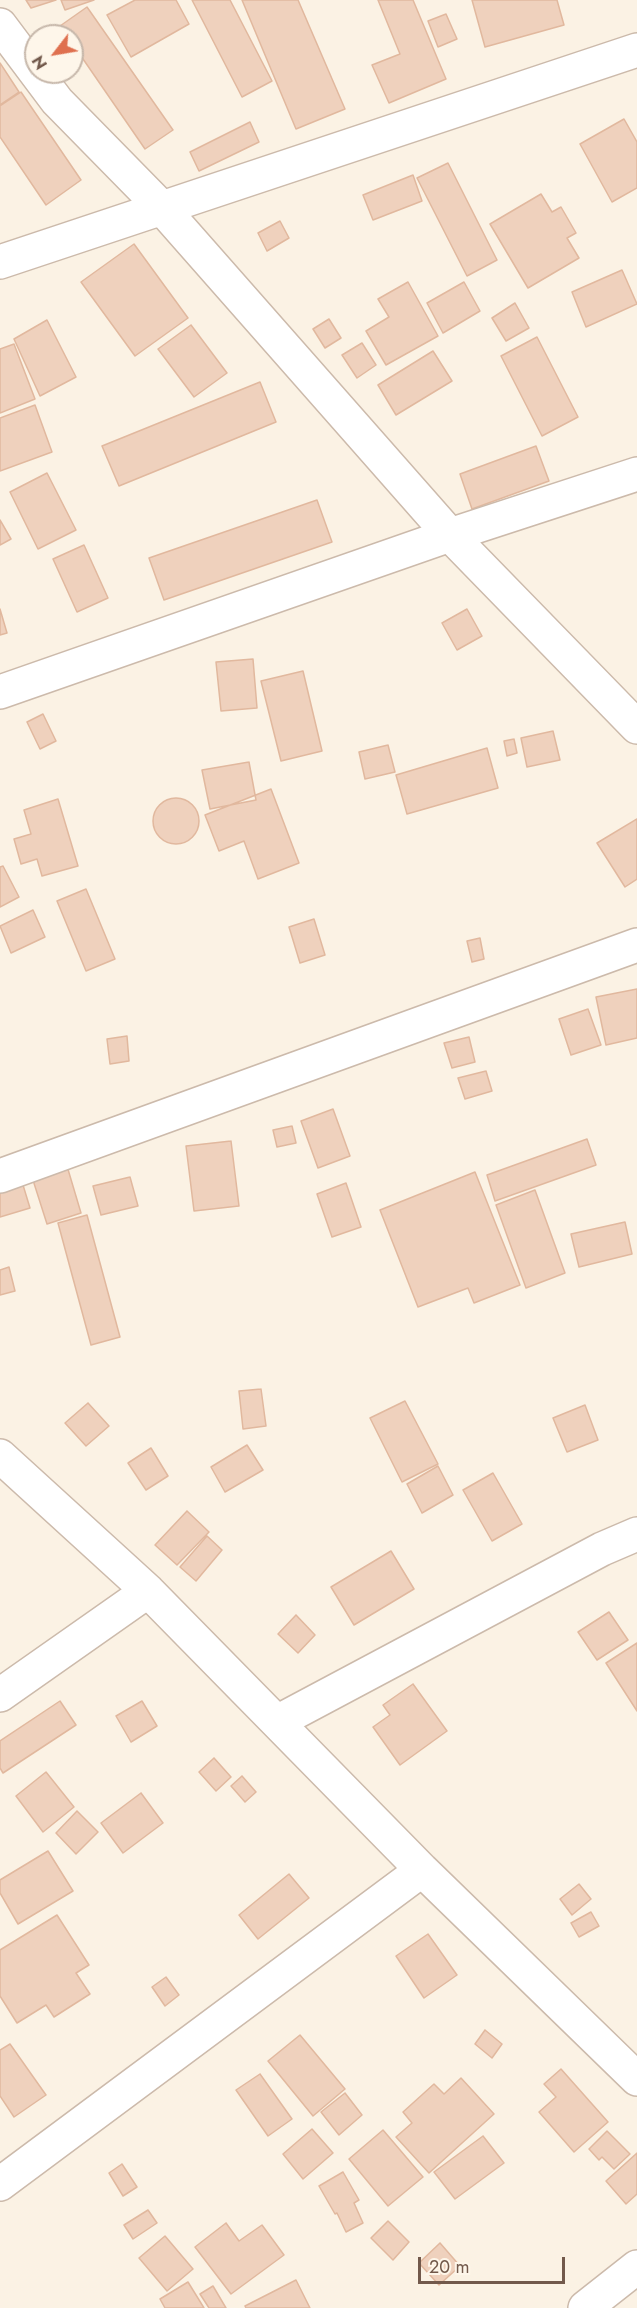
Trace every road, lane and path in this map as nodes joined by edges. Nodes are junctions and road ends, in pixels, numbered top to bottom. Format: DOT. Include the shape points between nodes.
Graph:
graph roads {
  1 [pos="0,25"];
  2 [pos="637,50"];
  3 [pos="162,208"];
  4 [pos="0,262"];
  5 [pos="637,474"];
  6 [pos="450,535"];
  7 [pos="0,692"];
  8 [pos="637,727"];
  9 [pos="637,945"];
  10 [pos="0,1176"];
  11 [pos="0,1456"];
  12 [pos="637,1534"];
  13 [pos="147,1591"];
  14 [pos="0,1695"];
  15 [pos="277,1722"];
  16 [pos="422,1870"];
  17 [pos="637,2079"];
  18 [pos="0,2184"];
  19 [pos="637,2267"];
  20 [pos="585,2308"];
  1 -- 3 [label="street" via="57,101"];
  2 -- 3 [label="street"];
  3 -- 4 [label="street"];
  3 -- 6 [label="street"];
  5 -- 6 [label="street"];
  6 -- 7 [label="street"];
  6 -- 8 [label="street"];
  9 -- 10 [label="street"];
  11 -- 13 [label="street"];
  12 -- 15 [label="street"];
  13 -- 14 [label="street"];
  13 -- 15 [label="street"];
  15 -- 16 [label="street"];
  16 -- 17 [label="street"];
  16 -- 18 [label="street"];
  19 -- 20 [label="street"];
}
